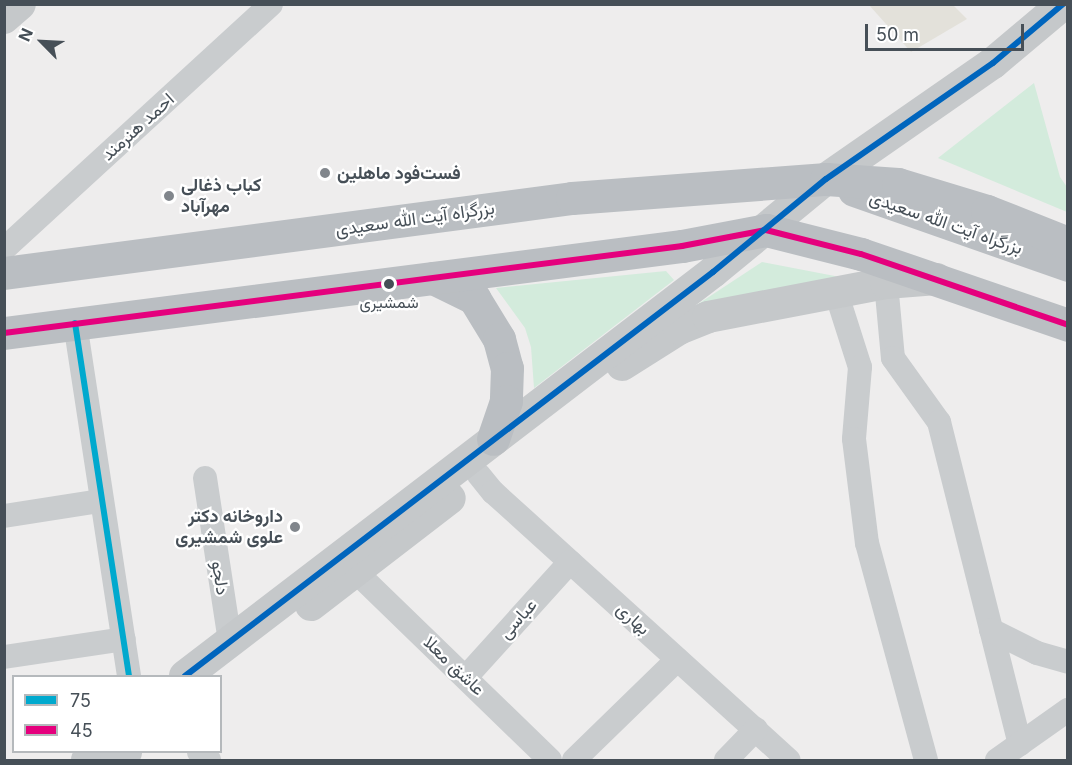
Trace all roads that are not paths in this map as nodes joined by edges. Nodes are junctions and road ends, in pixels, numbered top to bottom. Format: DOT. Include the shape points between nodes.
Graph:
graph roads {
  1 [pos="20,4"];
  2 [pos="271,4"];
  3 [pos="1063,4"];
  4 [pos="4,18"];
  5 [pos="826,179"];
  6 [pos="766,230"];
  7 [pos="1068,243"];
  8 [pos="4,249"];
  9 [pos="1068,265"];
  10 [pos="4,273"];
  11 [pos="433,278"];
  12 [pos="937,279"];
  13 [pos="886,283"];
  14 [pos="836,292"];
  15 [pos="75,323"];
  16 [pos="1068,325"];
  17 [pos="4,333"];
  18 [pos="493,439"];
  19 [pos="479,475"];
  20 [pos="205,478"];
  21 [pos="100,501"];
  22 [pos="4,516"];
  23 [pos="570,562"];
  24 [pos="348,564"];
  25 [pos="991,630"];
  26 [pos="123,639"];
  27 [pos="234,649"];
  28 [pos="4,657"];
  29 [pos="677,660"];
  30 [pos="1068,662"];
  31 [pos="129,675"];
  32 [pos="187,675"];
  33 [pos="215,675"];
  34 [pos="466,677"];
  35 [pos="1068,710"];
  36 [pos="756,729"];
  37 [pos="1020,744"];
  38 [pos="550,760"];
  39 [pos="574,760"];
  40 [pos="726,760"];
  41 [pos="789,760"];
  42 [pos="926,760"];
  43 [pos="998,760"];
  1 -- 4 [label="main road"];
  2 -- 8 [label="street, احمد هنرمند"];
  3 -- 5 [label="main road" via="993,63"];
  5 -- 6 [label="main road"];
  5 -- 7 [label="highway, بزرگراه آیت الله سعیدی" via="898,184 987,211"];
  5 -- 9 [label="highway, بزرگراه آیت الله سعیدی" via="906,211"];
  5 -- 10 [label="highway, بزرگراه آیت الله سعیدی" via="572,198"];
  6 -- 11 [label="highway" via="682,246"];
  6 -- 12 [label="highway" via="827,243"];
  6 -- 18 [label="main road"];
  11 -- 15 [label="highway"];
  11 -- 18 [label="highway" via="474,298 499,339 507,368 506,401"];
  12 -- 13 [label="main road"];
  12 -- 16 [label="highway"];
  13 -- 14 [label="main road"];
  13 -- 25 [label="street" via="893,358 939,422"];
  14 -- 19 [label="main road" via="755,305 679,329 612,372"];
  14 -- 42 [label="street" via="861,367 854,439 867,543"];
  15 -- 17 [label="highway"];
  15 -- 21 [label="street"];
  18 -- 24 [label="main road"];
  19 -- 23 [label="street, بهاری"];
  19 -- 24 [label="main road"];
  20 -- 27 [label="street, دلجو"];
  21 -- 22 [label="street"];
  21 -- 26 [label="street"];
  23 -- 29 [label="street, بهاری"];
  23 -- 34 [label="street, عباسی"];
  24 -- 27 [label="main road"];
  24 -- 34 [label="street, عاشق معلا"];
  25 -- 30 [label="street" via="1037,653"];
  25 -- 37 [label="street"];
  26 -- 28 [label="street"];
  26 -- 31 [label="street"];
  27 -- 32 [label="main road"];
  27 -- 33 [label="main road"];
  29 -- 36 [label="street, بهاری"];
  29 -- 39 [label="street"];
  34 -- 38 [label="street, عاشق معلا"];
  35 -- 37 [label="street"];
  36 -- 40 [label="street"];
  36 -- 41 [label="street, بهاری"];
  37 -- 43 [label="street"];
}
